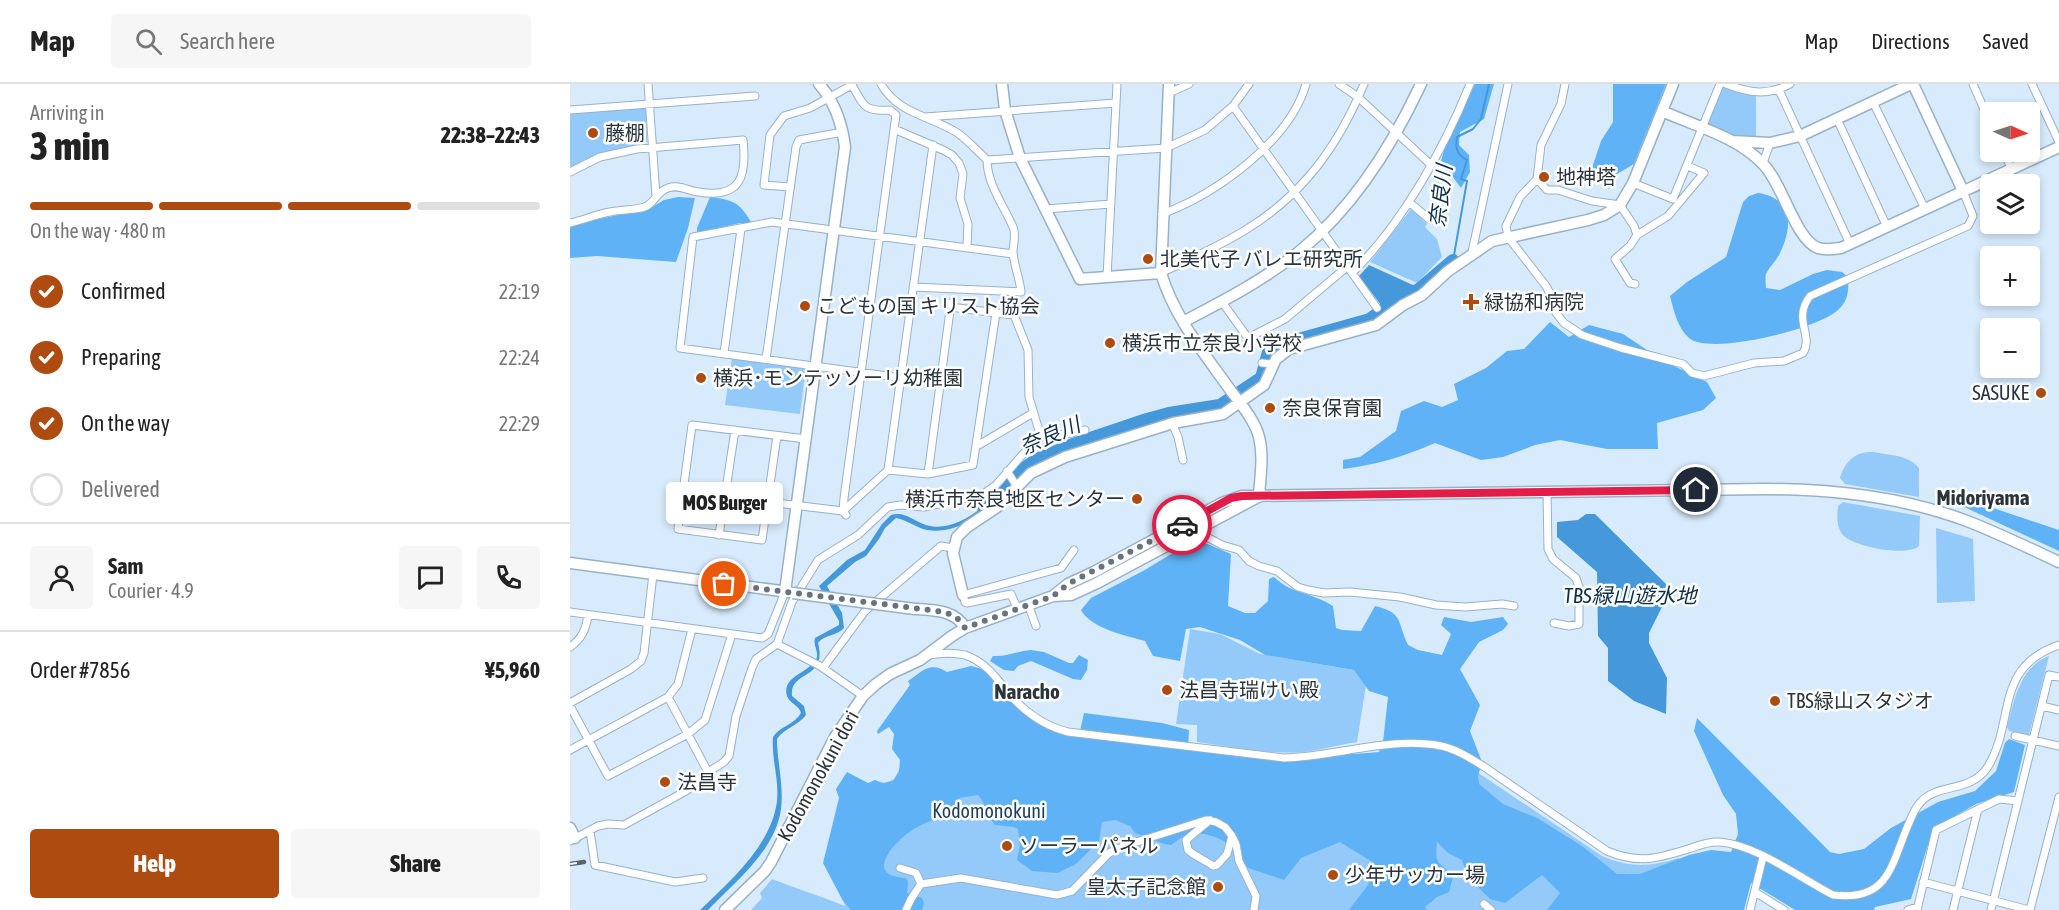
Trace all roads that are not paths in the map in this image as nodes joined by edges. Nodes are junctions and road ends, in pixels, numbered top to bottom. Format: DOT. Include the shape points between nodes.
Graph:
graph roads {
  1 [pos="648,84"];
  2 [pos="819,84"];
  3 [pos="881,84"];
  4 [pos="1002,84"];
  5 [pos="1117,84"];
  6 [pos="1189,84"];
  7 [pos="1249,84"];
  8 [pos="1306,84"];
  9 [pos="1339,84"];
  10 [pos="1364,84"];
  11 [pos="1421,84"];
  12 [pos="1470,84"];
  13 [pos="1508,84"];
  14 [pos="1565,84"];
  15 [pos="1673,84"];
  16 [pos="1720,84"];
  17 [pos="1726,84"];
  18 [pos="1790,84"];
  19 [pos="1912,84"];
  20 [pos="1973,84"];
  21 [pos="2032,84"];
  22 [pos="1169,89"];
  23 [pos="1779,90"];
  24 [pos="755,96"];
  25 [pos="830,97"];
  26 [pos="1358,97"];
  27 [pos="1874,102"];
  28 [pos="1981,102"];
  29 [pos="1116,103"];
  30 [pos="650,104"];
  31 [pos="1233,106"];
  32 [pos="570,110"];
  33 [pos="1005,110"];
  34 [pos="1662,111"];
  35 [pos="922,117"];
  36 [pos="1837,119"];
  37 [pos="894,129"];
  38 [pos="1702,129"];
  39 [pos="1397,131"];
  40 [pos="843,132"];
  41 [pos="1800,136"];
  42 [pos="1732,141"];
  43 [pos="1770,143"];
  44 [pos="933,145"];
  45 [pos="2059,145"];
  46 [pos="653,146"];
  47 [pos="1166,147"];
  48 [pos="1263,148"];
  49 [pos="1113,152"];
  50 [pos="1020,158"];
  51 [pos="987,160"];
  52 [pos="2009,162"];
  53 [pos="1763,163"];
  54 [pos="1430,164"];
  55 [pos="1688,166"];
  56 [pos="2012,168"];
  57 [pos="570,172"];
  58 [pos="1536,179"];
  59 [pos="1633,183"];
  60 [pos="790,187"];
  61 [pos="1963,191"];
  62 [pos="1296,192"];
  63 [pos="657,196"];
  64 [pos="1409,202"];
  65 [pos="1111,204"];
  66 [pos="1620,205"];
  67 [pos="1046,209"];
  68 [pos="1924,209"];
  69 [pos="1162,214"];
  70 [pos="1429,219"];
  71 [pos="570,223"];
  72 [pos="785,223"];
  73 [pos="1887,226"];
  74 [pos="741,229"];
  75 [pos="834,230"];
  76 [pos="1322,231"];
  77 [pos="1637,235"];
  78 [pos="880,236"];
  79 [pos="1508,237"];
  80 [pos="920,240"];
  81 [pos="1850,244"];
  82 [pos="967,247"];
  83 [pos="1013,254"];
  84 [pos="1471,257"];
  85 [pos="1350,270"];
  86 [pos="1161,273"];
  87 [pos="1107,277"];
  88 [pos="1635,284"];
  89 [pos="913,287"];
  90 [pos="952,299"];
  91 [pos="1222,302"];
  92 [pos="1377,308"];
  93 [pos="996,313"];
  94 [pos="1183,322"];
  95 [pos="724,353"];
  96 [pos="766,359"];
  97 [pos="816,366"];
  98 [pos="861,372"];
  99 [pos="900,377"];
  100 [pos="940,383"];
  101 [pos="1237,399"];
  102 [pos="1033,413"];
  103 [pos="1172,423"];
  104 [pos="735,430"];
  105 [pos="1085,430"];
  106 [pos="1040,434"];
  107 [pos="777,436"];
  108 [pos="806,439"];
  109 [pos="977,446"];
  110 [pos="1179,455"];
  111 [pos="888,470"];
  112 [pos="1008,473"];
  113 [pos="928,474"];
  114 [pos="1014,482"];
  115 [pos="1547,493"];
  116 [pos="1259,497"];
  117 [pos="768,502"];
  118 [pos="796,506"];
  119 [pos="844,513"];
  120 [pos="1194,525"];
  121 [pos="719,535"];
  122 [pos="953,548"];
  123 [pos="1074,550"];
  124 [pos="2059,562"];
  125 [pos="570,563"];
  126 [pos="653,574"];
  127 [pos="789,592"];
  128 [pos="963,595"];
  129 [pos="1028,604"];
  130 [pos="1514,606"];
  131 [pos="1017,608"];
  132 [pos="570,612"];
  133 [pos="588,615"];
  134 [pos="647,623"];
  135 [pos="1554,623"];
  136 [pos="1036,626"];
  137 [pos="965,628"];
  138 [pos="692,629"];
  139 [pos="732,634"];
  140 [pos="777,644"];
  141 [pos="2059,645"];
  142 [pos="570,647"];
  143 [pos="926,656"];
  144 [pos="822,667"];
  145 [pos="2059,677"];
  146 [pos="862,696"];
  147 [pos="668,698"];
  148 [pos="570,704"];
  149 [pos="2042,706"];
  150 [pos="2059,710"];
  151 [pos="688,734"];
  152 [pos="2015,736"];
  153 [pos="589,740"];
  154 [pos="2034,740"];
  155 [pos="2059,746"];
  156 [pos="570,750"];
  157 [pos="708,772"];
  158 [pos="2059,797"];
  159 [pos="2018,801"];
  160 [pos="1978,809"];
  161 [pos="1210,820"];
  162 [pos="590,834"];
  163 [pos="572,836"];
  164 [pos="1232,836"];
  165 [pos="1763,857"];
  166 [pos="900,868"];
  167 [pos="703,878"];
  168 [pos="1923,882"];
  169 [pos="921,884"];
  170 [pos="1958,891"];
  171 [pos="1755,892"];
  172 [pos="1994,901"];
  173 [pos="1484,904"];
  174 [pos="1776,908"];
  175 [pos="1917,909"];
  176 [pos="725,910"];
  177 [pos="906,910"];
  178 [pos="1254,910"];
  179 [pos="1491,910"];
  180 [pos="1750,910"];
  181 [pos="1784,910"];
  182 [pos="1908,910"];
  183 [pos="1953,910"];
  184 [pos="1991,910"];
  185 [pos="2030,910"];
  1 -- 30 [label="street"];
  2 -- 25 [label="street"];
  3 -- 35 [label="street" via="896,102"];
  4 -- 33 [label="street"];
  5 -- 29 [label="street"];
  6 -- 22 [label="street"];
  7 -- 31 [label="street"];
  8 -- 48 [label="street" via="1292,118"];
  9 -- 26 [label="street"];
  10 -- 26 [label="street"];
  11 -- 39 [label="street"];
  12 -- 54 [label="street"];
  13 -- 84 [label="street"];
  14 -- 58 [label="street" via="1561,104 1541,145"];
  15 -- 34 [label="street"];
  16 -- 38 [label="street"];
  17 -- 23 [label="street" via="1759,93"];
  18 -- 23 [label="street"];
  19 -- 27 [label="street"];
  19 -- 61 [label="street"];
  20 -- 28 [label="street"];
  21 -- 45 [label="street"];
  22 -- 47 [label="street"];
  23 -- 41 [label="street"];
  24 -- 30 [label="street"];
  25 -- 37 [label="street" via="852,85 864,107 890,110 896,115"];
  25 -- 40 [label="street"];
  25 -- 60 [label="street" via="784,116 770,135 764,185"];
  26 -- 39 [label="street"];
  26 -- 62 [label="street" via="1330,151"];
  27 -- 36 [label="street"];
  27 -- 68 [label="street"];
  29 -- 33 [label="street"];
  29 -- 49 [label="street"];
  30 -- 32 [label="street"];
  30 -- 46 [label="street"];
  31 -- 47 [label="street" via="1205,130"];
  31 -- 48 [label="street"];
  33 -- 35 [label="street"];
  33 -- 50 [label="street"];
  34 -- 38 [label="street"];
  34 -- 59 [label="street"];
  35 -- 51 [label="street" via="956,132"];
  36 -- 41 [label="street"];
  36 -- 73 [label="street"];
  37 -- 44 [label="street"];
  37 -- 78 [label="street"];
  38 -- 42 [label="street"];
  38 -- 55 [label="street"];
  39 -- 54 [label="street"];
  39 -- 76 [label="street" via="1368,177"];
  40 -- 60 [label="street" via="799,140"];
  40 -- 75 [label="street" via="845,147"];
  41 -- 43 [label="street"];
  41 -- 81 [label="street"];
  42 -- 43 [label="street"];
  42 -- 53 [label="street"];
  43 -- 53 [label="street"];
  44 -- 80 [label="street"];
  44 -- 82 [label="street" via="952,155 963,174 960,198 968,224"];
  45 -- 56 [label="street"];
  46 -- 57 [label="street" via="600,158"];
  46 -- 63 [label="street"];
  46 -- 63 [label="street" via="743,140 745,154 742,176 724,194 674,186"];
  47 -- 49 [label="street"];
  47 -- 69 [label="street"];
  48 -- 62 [label="street"];
  48 -- 69 [label="street" via="1224,182"];
  49 -- 50 [label="street"];
  49 -- 65 [label="street"];
  50 -- 51 [label="street"];
  50 -- 67 [label="street"];
  51 -- 83 [label="street" via="1014,229"];
  52 -- 56 [label="street"];
  53 -- 81 [label="street" via="1810,243 1829,249"];
  54 -- 64 [label="street"];
  55 -- 59 [label="street" via="1673,199"];
  55 -- 77 [label="street" via="1704,173 1668,216"];
  56 -- 61 [label="street"];
  58 -- 66 [label="street" via="1548,190"];
  58 -- 79 [label="street" via="1509,218"];
  59 -- 66 [label="street"];
  60 -- 72 [label="street"];
  61 -- 68 [label="street"];
  61 -- 79 [label="street" via="1973,216 1968,225 1810,296 1802,315 1807,344 1803,353 1784,361 1755,363 1704,376 1692,373 1683,364 1621,348 1573,330 1556,313 1546,286"];
  62 -- 76 [label="street"];
  62 -- 86 [label="street" via="1250,227"];
  63 -- 71 [label="street" via="645,207"];
  64 -- 70 [label="street"];
  64 -- 85 [label="street" via="1373,253"];
  65 -- 67 [label="street"];
  65 -- 87 [label="street"];
  66 -- 77 [label="street"];
  66 -- 79 [label="street" via="1588,220"];
  67 -- 87 [label="street" via="1080,279"];
  68 -- 73 [label="street"];
  69 -- 86 [label="street"];
  72 -- 74 [label="street"];
  72 -- 75 [label="street"];
  72 -- 96 [label="street"];
  73 -- 81 [label="street"];
  74 -- 95 [label="street"];
  74 -- 95 [label="street" via="693,237 680,348"];
  75 -- 78 [label="street"];
  75 -- 97 [label="street"];
  76 -- 85 [label="street"];
  76 -- 91 [label="street" via="1272,271"];
  77 -- 88 [label="street" via="1615,259 1630,283"];
  78 -- 80 [label="street"];
  78 -- 98 [label="street"];
  79 -- 84 [label="street" via="1492,241"];
  80 -- 82 [label="street"];
  80 -- 89 [label="street"];
  82 -- 83 [label="street"];
  83 -- 90 [label="street" via="1021,292"];
  84 -- 101 [label="street" via="1448,271 1422,296 1376,325 1289,349 1268,364 1267,382"];
  85 -- 91 [label="street" via="1285,319 1248,339"];
  85 -- 92 [label="street"];
  86 -- 87 [label="street"];
  86 -- 94 [label="street"];
  89 -- 90 [label="street"];
  89 -- 99 [label="street"];
  90 -- 93 [label="street"];
  90 -- 100 [label="street"];
  91 -- 94 [label="street"];
  93 -- 102 [label="street" via="1014,315 1028,350"];
  93 -- 109 [label="street"];
  94 -- 101 [label="street"];
  95 -- 96 [label="street"];
  96 -- 97 [label="street"];
  97 -- 98 [label="street"];
  97 -- 108 [label="street"];
  98 -- 99 [label="street"];
  98 -- 119 [label="street"];
  99 -- 100 [label="street"];
  99 -- 111 [label="street"];
  100 -- 113 [label="street"];
  101 -- 103 [label="street" via="1216,416"];
  101 -- 116 [label="street" via="1259,436"];
  102 -- 106 [label="street"];
  102 -- 109 [label="street"];
  103 -- 110 [label="street"];
  103 -- 122 [label="street" via="1065,457 1031,473 997,507 962,532"];
  104 -- 107 [label="street"];
  104 -- 121 [label="street"];
  104 -- 121 [label="street" via="692,424 678,529"];
  105 -- 106 [label="street" via="1055,436"];
  106 -- 112 [label="street" via="1039,440"];
  107 -- 108 [label="street"];
  107 -- 117 [label="street"];
  108 -- 118 [label="street"];
  109 -- 113 [label="street" via="973,465"];
  111 -- 113 [label="street"];
  111 -- 119 [label="street"];
  112 -- 114 [label="street"];
  112 -- 140 [label="street" via="982,495 924,507 888,507 858,535 818,560 792,602"];
  115 -- 116 [label="street, Kodomonokuni dori"];
  115 -- 124 [label="street, Kodomonokuni dori" via="1795,489 1863,495 1966,521"];
  115 -- 135 [label="street" via="1548,549 1576,578 1579,587 1579,624"];
  116 -- 120 [label="street, Kodomonokuni dori" via="1231,498"];
  117 -- 118 [label="street"];
  117 -- 121 [label="street" via="762,540"];
  118 -- 119 [label="street"];
  118 -- 127 [label="street"];
  120 -- 129 [label="street, Kodomonokuni dori" via="1068,584 1053,596"];
  120 -- 130 [label="street" via="1201,534 1239,550 1249,561 1277,571 1308,590 1400,597 1436,605"];
  122 -- 128 [label="street"];
  122 -- 144 [label="street" via="941,546 865,611"];
  123 -- 128 [label="street" via="1061,568"];
  125 -- 126 [label="street"];
  126 -- 127 [label="street"];
  126 -- 134 [label="street"];
  127 -- 137 [label="street, bridge" via="945,612"];
  127 -- 139 [label="street" via="768,634 762,638"];
  128 -- 131 [label="street" via="967,603 1011,594"];
  129 -- 131 [label="street, Kodomonokuni dori"];
  129 -- 136 [label="street"];
  131 -- 137 [label="street, Kodomonokuni dori"];
  132 -- 133 [label="street"];
  133 -- 134 [label="street"];
  133 -- 142 [label="street" via="584,633"];
  134 -- 138 [label="street"];
  134 -- 148 [label="street" via="641,661"];
  137 -- 143 [label="street, Kodomonokuni dori"];
  138 -- 139 [label="street"];
  138 -- 147 [label="street" via="678,684"];
  139 -- 151 [label="street" via="705,720"];
  140 -- 144 [label="street"];
  140 -- 157 [label="street" via="756,659 736,716 729,756"];
  141 -- 165 [label="street" via="2038,655 2020,672 1986,769 1968,784 1932,794 1918,804 1892,870 1873,890 1860,895 1833,894"];
  143 -- 146 [label="street, Kodomonokuni dori" via="890,674"];
  143 -- 165 [label="street" via="953,653 972,658 987,667 1022,707 1057,730 1284,758 1370,747 1442,747 1463,754 1621,857 1658,859 1705,843 1720,842 1747,848"];
  144 -- 146 [label="street"];
  145 -- 149 [label="street" via="2049,675"];
  146 -- 176 [label="street, Kodomonokuni dori" via="835,737 771,862"];
  147 -- 151 [label="street"];
  147 -- 153 [label="street"];
  148 -- 153 [label="street"];
  149 -- 150 [label="street"];
  149 -- 154 [label="street"];
  151 -- 153 [label="street" via="608,776"];
  151 -- 157 [label="street"];
  152 -- 154 [label="street"];
  153 -- 156 [label="street"];
  154 -- 155 [label="street"];
  154 -- 159 [label="street"];
  157 -- 162 [label="street" via="686,791 624,825 608,824"];
  158 -- 185 [label="street"];
  159 -- 160 [label="street" via="1999,799"];
  159 -- 172 [label="street"];
  160 -- 168 [label="street" via="1936,830"];
  160 -- 170 [label="street"];
  161 -- 164 [label="street" via="1225,827"];
  161 -- 164 [label="street" via="1186,840 1194,855 1213,866 1221,863"];
  161 -- 169 [label="street" via="1109,853 1072,891 1057,895 961,878"];
  162 -- 163 [label="street"];
  162 -- 167 [label="street" via="595,865 675,882"];
  164 -- 178 [label="street" via="1256,896"];
  165 -- 171 [label="street"];
  166 -- 169 [label="street" via="916,873"];
  168 -- 170 [label="street"];
  168 -- 175 [label="street"];
  169 -- 177 [label="street"];
  170 -- 172 [label="street"];
  170 -- 183 [label="street"];
  171 -- 174 [label="street"];
  171 -- 180 [label="street"];
  172 -- 184 [label="street"];
  172 -- 185 [label="street"];
  173 -- 179 [label="street"];
  174 -- 181 [label="street"];
  175 -- 182 [label="street"];
}
